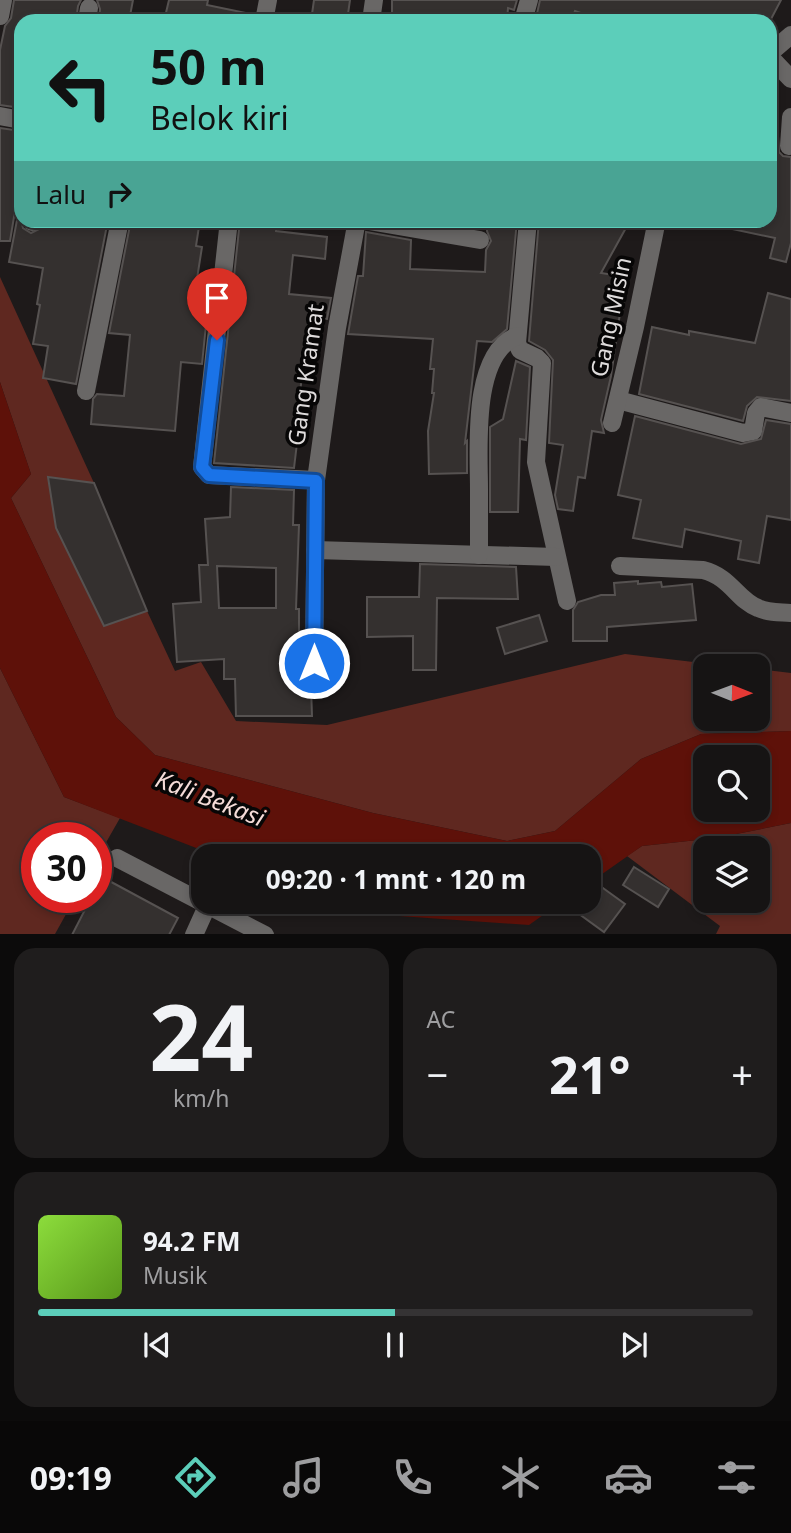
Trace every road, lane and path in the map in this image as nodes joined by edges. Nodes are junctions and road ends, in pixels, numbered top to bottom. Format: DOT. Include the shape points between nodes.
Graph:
graph roads {
  1 [pos="3,0"];
  2 [pos="0,16"];
  3 [pos="791,35"];
  4 [pos="777,48"];
  5 [pos="777,63"];
  6 [pos="791,79"];
  7 [pos="791,117"];
  8 [pos="789,146"];
  9 [pos="118,228"];
  10 [pos="228,228"];
  11 [pos="355,228"];
  12 [pos="410,228"];
  13 [pos="526,228"];
  14 [pos="655,228"];
  15 [pos="480,240"];
  16 [pos="517,336"];
  17 [pos="86,391"];
  18 [pos="618,400"];
  19 [pos="791,413"];
  20 [pos="612,423"];
  21 [pos="316,481"];
  22 [pos="315,550"];
  23 [pos="479,555"];
  24 [pos="555,557"];
  25 [pos="620,566"];
  26 [pos="567,601"];
  27 [pos="791,614"];
  28 [pos="314,663"];
  29 [pos="117,858"];
  30 [pos="191,895"];
  31 [pos="203,914"];
  32 [pos="227,914"];
  33 [pos="194,934"];
  34 [pos="265,934"];
  1 -- 2 [label="street"];
  3 -- 4 [label="street"];
  5 -- 6 [label="street"];
  7 -- 8 [label="street"];
  9 -- 17 [label="street"];
  10 -- 21 [label="street" via="202,467 209,475"];
  11 -- 21 [label="street, Gang Kramat"];
  12 -- 15 [label="street"];
  13 -- 16 [label="street"];
  14 -- 18 [label="street, Gang Misin"];
  16 -- 23 [label="street" via="496,356 481,401"];
  16 -- 24 [label="street" via="520,350 542,363 535,450"];
  18 -- 19 [label="street" via="743,433 753,431 761,407"];
  18 -- 20 [label="street, Gang Misin"];
  21 -- 22 [label="street, Gang Kramat"];
  22 -- 23 [label="street"];
  22 -- 28 [label="street, Gang Kramat"];
  23 -- 24 [label="street"];
  24 -- 26 [label="street"];
  25 -- 27 [label="street" via="703,570 720,576 755,608"];
  29 -- 30 [label="street"];
  31 -- 33 [label="street"];
  32 -- 34 [label="street"];
}
